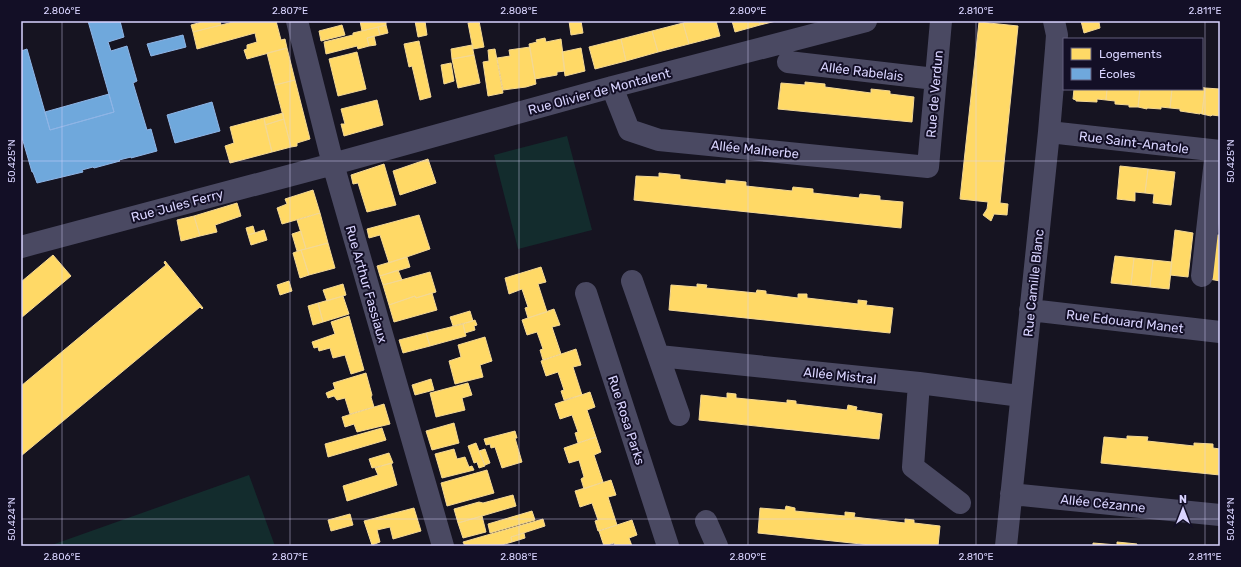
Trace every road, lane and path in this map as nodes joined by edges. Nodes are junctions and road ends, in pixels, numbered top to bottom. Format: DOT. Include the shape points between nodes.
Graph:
graph roads {
  1 [pos="297,21"];
  2 [pos="866,21"];
  3 [pos="941,21"];
  4 [pos="1054,21"];
  5 [pos="788,62"];
  6 [pos="935,79"];
  7 [pos="612,87"];
  8 [pos="1049,132"];
  9 [pos="1218,151"];
  10 [pos="333,164"];
  11 [pos="928,167"];
  12 [pos="21,247"];
  13 [pos="1202,276"];
  14 [pos="632,280"];
  15 [pos="586,293"];
  16 [pos="1030,310"];
  17 [pos="1220,332"];
  18 [pos="659,356"];
  19 [pos="919,383"];
  20 [pos="1020,396"];
  21 [pos="679,416"];
  22 [pos="1011,494"];
  23 [pos="960,502"];
  24 [pos="1220,515"];
  25 [pos="706,521"];
  26 [pos="443,546"];
  27 [pos="668,546"];
  28 [pos="717,546"];
  29 [pos="1006,546"];
  1 -- 10 [label="street, Rue Arthur Fassiaux"];
  2 -- 7 [label="street, Rue Olivier de Montalent"];
  3 -- 6 [label="street, Rue de Verdun"];
  4 -- 8 [label="street, Rue Camille Blanc" via="1057,34"];
  5 -- 6 [label="street, Allée Rabelais"];
  6 -- 11 [label="street, Rue de Verdun"];
  7 -- 10 [label="street, Rue Olivier de Montalent"];
  7 -- 11 [label="street, Allée Malherbe" via="629,130 659,140"];
  8 -- 9 [label="street, Rue Saint-Anatole"];
  8 -- 16 [label="street, Rue Camille Blanc"];
  9 -- 13 [label="street"];
  10 -- 12 [label="street, Rue Jules Ferry"];
  10 -- 26 [label="street, Rue Arthur Fassiaux"];
  14 -- 18 [label="street"];
  15 -- 27 [label="street, Rue Rosa Parks"];
  16 -- 17 [label="street, Rue Edouard Manet"];
  16 -- 20 [label="street, Rue Camille Blanc"];
  18 -- 19 [label="street, Allée Mistral"];
  18 -- 21 [label="street"];
  19 -- 20 [label="street, Allée Mistral"];
  19 -- 23 [label="street" via="913,467"];
  20 -- 22 [label="street, Rue Camille Blanc"];
  22 -- 24 [label="street, Allée Cézanne"];
  22 -- 29 [label="street, Rue Camille Blanc"];
  25 -- 28 [label="street"];
}
